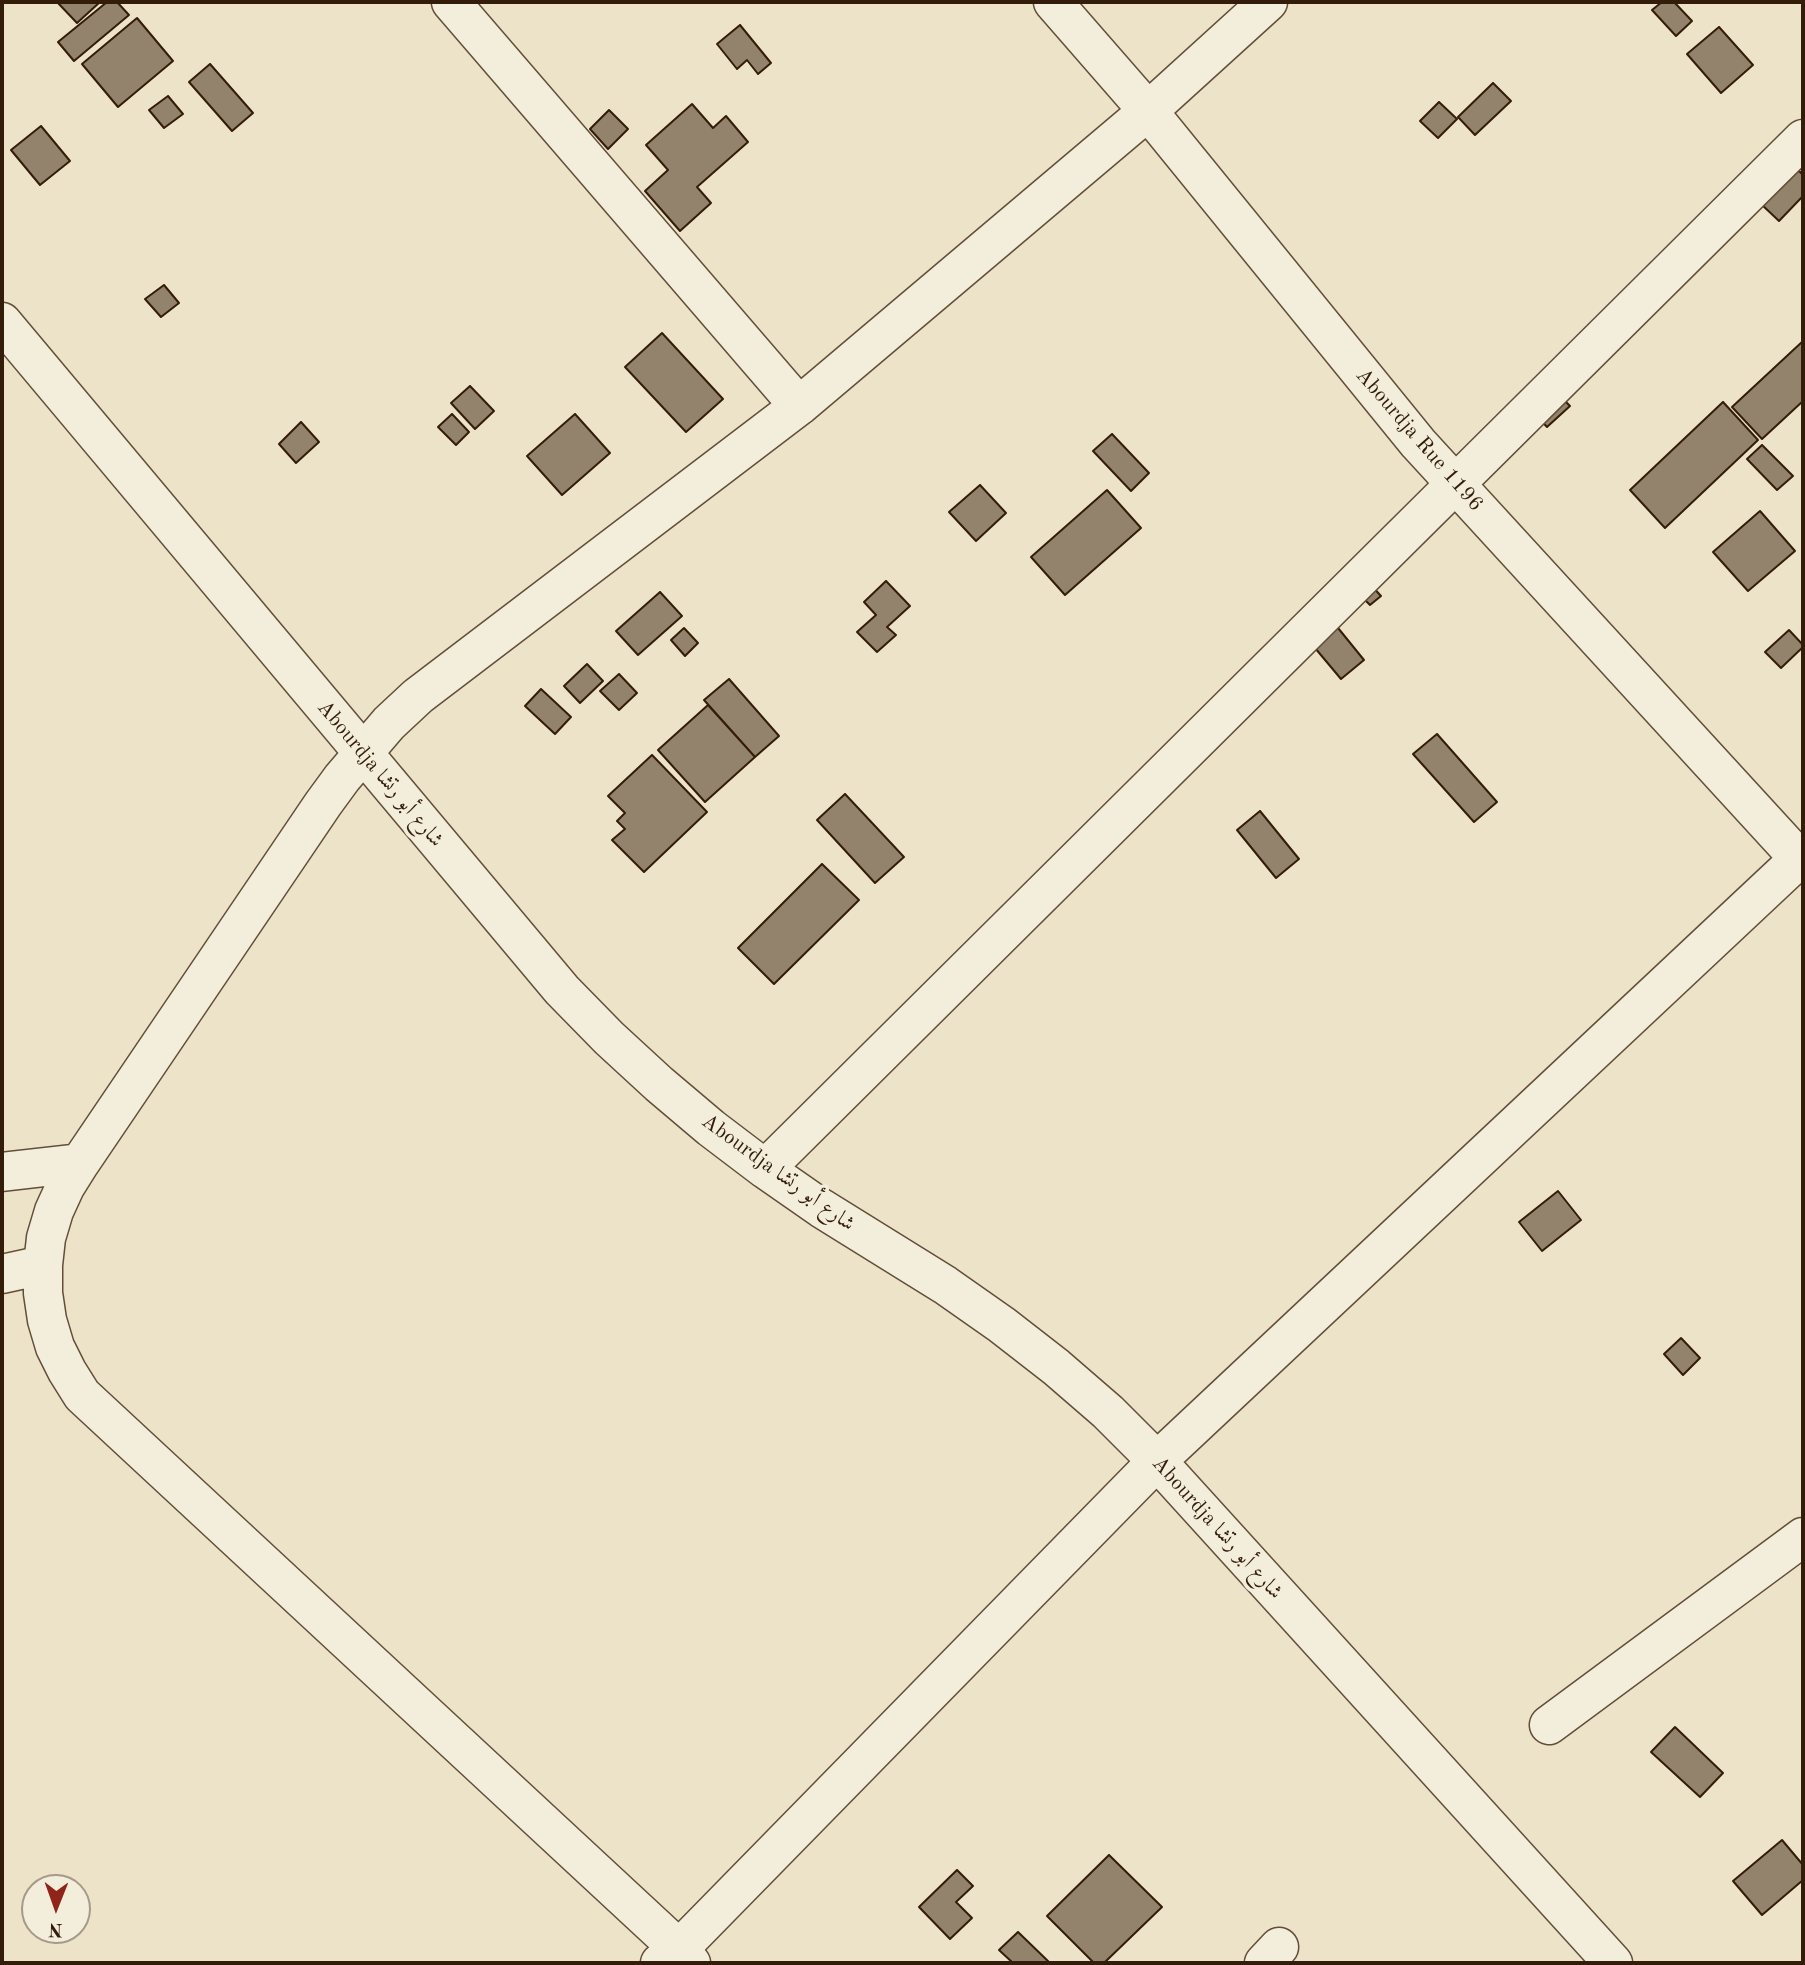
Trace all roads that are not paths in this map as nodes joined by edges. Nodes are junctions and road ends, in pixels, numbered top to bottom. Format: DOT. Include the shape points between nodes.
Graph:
graph roads {
  1 [pos="451,2"];
  2 [pos="1053,2"];
  3 [pos="1268,2"];
  4 [pos="1148,111"];
  5 [pos="1803,139"];
  6 [pos="2,322"];
  7 [pos="799,406"];
  8 [pos="1456,484"];
  9 [pos="362,753"];
  10 [pos="1802,859"];
  11 [pos="80,1163"];
  12 [pos="765,1169"];
  13 [pos="2,1171"];
  14 [pos="43,1265"];
  15 [pos="2,1274"];
  16 [pos="1157,1461"];
  17 [pos="1803,1537"];
  18 [pos="1549,1725"];
  19 [pos="677,1959"];
  20 [pos="1613,1963"];
  1 -- 7 [label="street"];
  2 -- 4 [label="street, Abourdja Rue 1196"];
  3 -- 4 [label="street"];
  4 -- 7 [label="street"];
  4 -- 8 [label="street, Abourdja Rue 1196"];
  5 -- 8 [label="street"];
  6 -- 9 [label="street, Abourdja شارع أبو رتشا"];
  7 -- 9 [label="street" via="418,696"];
  8 -- 10 [label="street, Abourdja Rue 1196"];
  8 -- 12 [label="street"];
  9 -- 11 [label="street"];
  9 -- 12 [label="street, Abourdja شارع أبو رتشا" via="562,990 659,1084"];
  10 -- 16 [label="street"];
  11 -- 13 [label="street"];
  11 -- 14 [label="street" via="54,1212"];
  12 -- 16 [label="street, Abourdja شارع أبو رتشا" via="1002,1325 1098,1403"];
  14 -- 15 [label="street"];
  14 -- 19 [label="street" via="47,1320 61,1359 82,1395"];
  16 -- 19 [label="street"];
  16 -- 20 [label="street, Abourdja شارع أبو رتشا"];
  17 -- 18 [label="street"];
}
